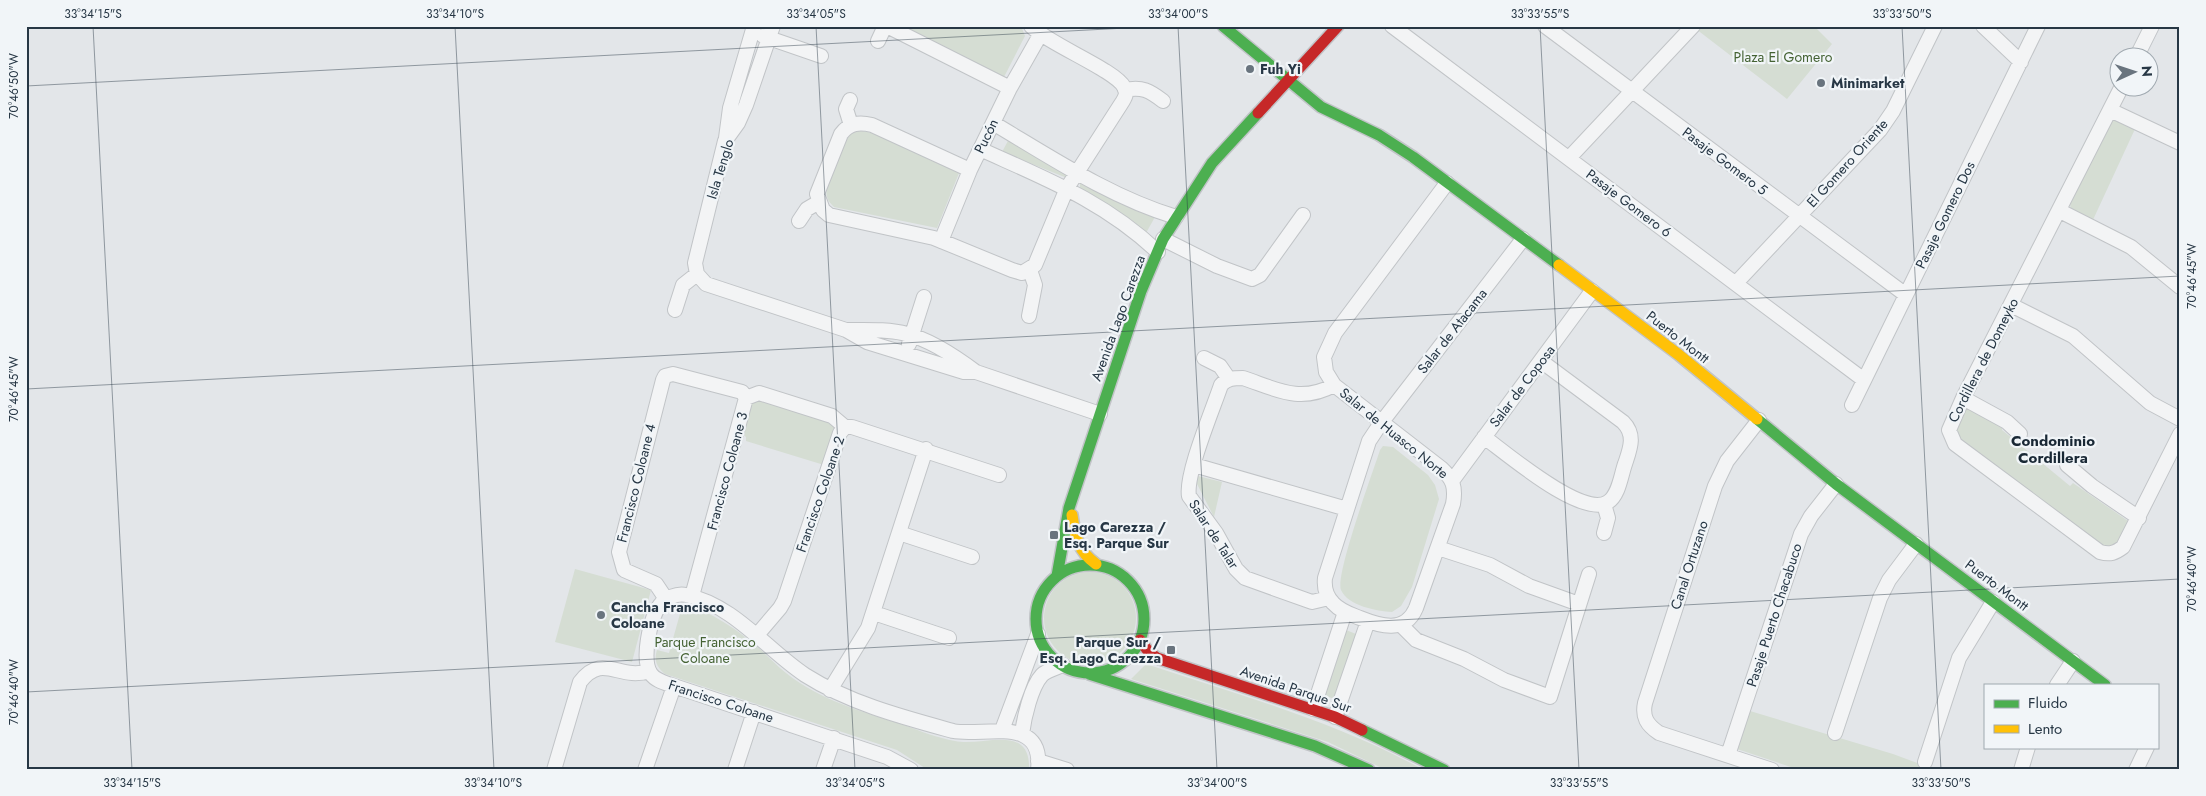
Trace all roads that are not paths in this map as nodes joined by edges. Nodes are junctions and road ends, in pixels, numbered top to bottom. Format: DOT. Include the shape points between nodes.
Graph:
graph roads {
  1 [pos="886,26"];
  2 [pos="1223,26"];
  3 [pos="1338,26"];
  4 [pos="1392,26"];
  5 [pos="1545,26"];
  6 [pos="1693,26"];
  7 [pos="1936,26"];
  8 [pos="1983,26"];
  9 [pos="2038,26"];
  10 [pos="2152,26"];
  11 [pos="753,29"];
  12 [pos="1035,31"];
  13 [pos="771,32"];
  14 [pos="878,41"];
  15 [pos="2141,48"];
  16 [pos="821,56"];
  17 [pos="2021,62"];
  18 [pos="1288,80"];
  19 [pos="1010,88"];
  20 [pos="1125,90"];
  21 [pos="1632,92"];
  22 [pos="2116,98"];
  23 [pos="850,100"];
  24 [pos="1163,101"];
  25 [pos="2110,110"];
  26 [pos="993,122"];
  27 [pos="851,125"];
  28 [pos="725,141"];
  29 [pos="2180,143"];
  30 [pos="980,149"];
  31 [pos="1569,158"];
  32 [pos="970,170"];
  33 [pos="1077,172"];
  34 [pos="1448,183"];
  35 [pos="1067,188"];
  36 [pos="819,202"];
  37 [pos="2060,211"];
  38 [pos="1303,215"];
  39 [pos="1799,216"];
  40 [pos="1176,217"];
  41 [pos="798,221"];
  42 [pos="1523,239"];
  43 [pos="941,242"];
  44 [pos="1160,245"];
  45 [pos="1030,270"];
  46 [pos="701,279"];
  47 [pos="1736,283"];
  48 [pos="2180,287"];
  49 [pos="1592,291"];
  50 [pos="1906,295"];
  51 [pos="924,297"];
  52 [pos="2011,305"];
  53 [pos="674,310"];
  54 [pos="1029,316"];
  55 [pos="846,330"];
  56 [pos="912,336"];
  57 [pos="906,354"];
  58 [pos="1204,358"];
  59 [pos="1541,360"];
  60 [pos="976,372"];
  61 [pos="668,375"];
  62 [pos="1229,379"];
  63 [pos="1864,380"];
  64 [pos="1334,385"];
  65 [pos="746,398"];
  66 [pos="1963,398"];
  67 [pos="1852,405"];
  68 [pos="1100,414"];
  69 [pos="2180,419"];
  70 [pos="1759,420"];
  71 [pos="1381,423"];
  72 [pos="845,427"];
  73 [pos="2020,434"];
  74 [pos="2180,434"];
  75 [pos="1484,437"];
  76 [pos="926,449"];
  77 [pos="1194,465"];
  78 [pos="2067,465"];
  79 [pos="999,475"];
  80 [pos="1452,481"];
  81 [pos="1836,484"];
  82 [pos="1072,499"];
  83 [pos="1604,504"];
  84 [pos="1347,509"];
  85 [pos="2139,518"];
  86 [pos="899,533"];
  87 [pos="1604,533"];
  88 [pos="1916,544"];
  89 [pos="1438,548"];
  90 [pos="972,556"];
  91 [pos="1096,564"];
  92 [pos="1589,574"];
  93 [pos="1057,576"];
  94 [pos="692,596"];
  95 [pos="1329,598"];
  96 [pos="666,599"];
  97 [pos="1994,602"];
  98 [pos="1580,604"];
  99 [pos="1345,612"];
  100 [pos="874,613"];
  101 [pos="1368,621"];
  102 [pos="1401,625"];
  103 [pos="1038,634"];
  104 [pos="757,635"];
  105 [pos="949,638"];
  106 [pos="1140,640"];
  107 [pos="2073,661"];
  108 [pos="1063,665"];
  109 [pos="649,671"];
  110 [pos="1083,672"];
  111 [pos="2058,684"];
  112 [pos="2105,684"];
  113 [pos="674,686"];
  114 [pos="830,690"];
  115 [pos="1313,709"];
  116 [pos="754,712"];
  117 [pos="1335,717"];
  118 [pos="1002,730"];
  119 [pos="1022,734"];
  120 [pos="1835,734"];
  121 [pos="834,738"];
  122 [pos="2028,748"];
  123 [pos="2146,748"];
  124 [pos="1728,755"];
  125 [pos="1924,762"];
  126 [pos="1038,765"];
  127 [pos="1365,769"];
  128 [pos="554,770"];
  129 [pos="645,770"];
  130 [pos="735,770"];
  131 [pos="823,770"];
  132 [pos="910,770"];
  133 [pos="1067,770"];
  134 [pos="1444,770"];
  135 [pos="1772,770"];
  136 [pos="2021,770"];
  137 [pos="2136,770"];
  1 -- 14 [label="street"];
  1 -- 19 [label="street"];
  2 -- 18 [label="street, Puerto Montt"];
  3 -- 18 [label="street, Avenida Lago Carezza"];
  4 -- 31 [label="street, Pasaje Gomero 6"];
  5 -- 21 [label="street, Pasaje Gomero 5"];
  6 -- 21 [label="street"];
  7 -- 39 [label="street, El Gomero Oriente" via="1886,121 1873,139"];
  8 -- 17 [label="street"];
  9 -- 17 [label="street, Pasaje Gomero Dos"];
  10 -- 15 [label="street"];
  11 -- 13 [label="street"];
  11 -- 28 [label="street" via="730,108"];
  12 -- 19 [label="street, Pucón"];
  12 -- 20 [label="street" via="1115,77"];
  13 -- 16 [label="street"];
  13 -- 28 [label="street, Isla Tenglo" via="746,105"];
  17 -- 50 [label="street, Pasaje Gomero Dos"];
  18 -- 34 [label="street, Puerto Montt" via="1320,107 1392,143"];
  18 -- 40 [label="street, Avenida Lago Carezza" via="1212,163"];
  19 -- 26 [label="street, Pucón"];
  20 -- 24 [label="street" via="1145,89"];
  20 -- 33 [label="street" via="1125,98"];
  21 -- 31 [label="street"];
  21 -- 39 [label="street, Pasaje Gomero 5"];
  22 -- 25 [label="street, Cordillera de Domeyko"];
  23 -- 27 [label="street" via="846,109"];
  25 -- 29 [label="street"];
  25 -- 37 [label="street, Cordillera de Domeyko"];
  26 -- 30 [label="street, Pucón"];
  26 -- 33 [label="street"];
  27 -- 32 [label="street" via="872,125"];
  27 -- 36 [label="street" via="838,138 818,188"];
  28 -- 46 [label="street, Isla Tenglo" via="695,263"];
  30 -- 32 [label="street, Pucón"];
  30 -- 35 [label="street"];
  31 -- 47 [label="street, Pasaje Gomero 6"];
  32 -- 43 [label="street, Pucón"];
  33 -- 35 [label="street"];
  33 -- 40 [label="street" via="1132,202"];
  34 -- 42 [label="street, Puerto Montt"];
  34 -- 64 [label="street, Salar de Huasco Norte" via="1331,339 1324,357 1326,372"];
  35 -- 44 [label="street"];
  35 -- 45 [label="street"];
  36 -- 41 [label="street" via="807,209"];
  36 -- 43 [label="street" via="829,215 838,218 906,231"];
  37 -- 48 [label="street" via="2132,247"];
  37 -- 52 [label="street, Cordillera de Domeyko"];
  38 -- 44 [label="street" via="1260,275 1252,280"];
  39 -- 47 [label="street, El Gomero Oriente"];
  39 -- 50 [label="street, Pasaje Gomero 5"];
  40 -- 44 [label="street, Avenida Lago Carezza"];
  42 -- 49 [label="street, Puerto Montt"];
  42 -- 71 [label="street, Salar de Atacama"];
  43 -- 45 [label="street" via="1012,270 1022,273"];
  44 -- 68 [label="street, Avenida Lago Carezza" via="1141,290"];
  45 -- 54 [label="street" via="1035,285"];
  46 -- 53 [label="street" via="683,285"];
  46 -- 55 [label="street"];
  47 -- 63 [label="street, Pasaje Gomero 6"];
  49 -- 59 [label="street, Salar de Coposa"];
  49 -- 70 [label="street, Puerto Montt"];
  50 -- 63 [label="street, Pasaje Gomero Dos"];
  51 -- 56 [label="street"];
  52 -- 66 [label="street, Cordillera de Domeyko"];
  52 -- 69 [label="street" via="2072,336 2150,403"];
  55 -- 56 [label="street"];
  55 -- 57 [label="street" via="867,342"];
  56 -- 57 [label="street"];
  56 -- 60 [label="street"];
  57 -- 60 [label="street" via="964,372"];
  58 -- 62 [label="street" via="1220,366"];
  59 -- 75 [label="street, Salar de Coposa"];
  59 -- 83 [label="street" via="1630,430 1632,444 1618,486 1612,498"];
  60 -- 68 [label="street"];
  61 -- 65 [label="street, Francisco Coloane 3" via="675,374 742,392"];
  61 -- 96 [label="street, Francisco Coloane 4" via="662,383 619,552 624,570 656,584"];
  62 -- 64 [label="street" via="1243,378 1299,396 1318,393"];
  62 -- 77 [label="street, Salar de Talar" via="1221,385"];
  63 -- 67 [label="street, Pasaje Gomero Dos"];
  64 -- 71 [label="street, Salar de Huasco Norte"];
  65 -- 72 [label="street" via="759,394 832,416"];
  65 -- 94 [label="street, Francisco Coloane 3"];
  66 -- 73 [label="street" via="2007,422"];
  66 -- 85 [label="street, Cordillera de Domeyko" via="1950,425 1950,435 1955,444 2100,552 2116,553 2124,547"];
  68 -- 82 [label="street, Avenida Lago Carezza"];
  70 -- 81 [label="street, Puerto Montt"];
  70 -- 124 [label="street, Canal Ortuzano" via="1728,461 1715,486 1645,703 1646,721 1659,733"];
  71 -- 80 [label="street, Salar de Huasco Norte" via="1441,468"];
  71 -- 84 [label="street, Salar de Atacama" via="1369,441"];
  72 -- 76 [label="street, Francisco Coloane 2"];
  72 -- 104 [label="street, Francisco Coloane 2" via="840,433 784,601"];
  74 -- 85 [label="street, Cordillera de Domeyko"];
  75 -- 80 [label="street, Salar de Coposa"];
  75 -- 83 [label="street" via="1569,497 1589,504"];
  76 -- 79 [label="street, Francisco Coloane 2"];
  76 -- 86 [label="street"];
  77 -- 84 [label="street"];
  77 -- 95 [label="street, Salar de Talar" via="1188,484 1189,496 1240,574 1253,583 1312,602"];
  78 -- 85 [label="street"];
  80 -- 89 [label="street, Salar de Huasco Norte" via="1455,492 1453,504"];
  81 -- 88 [label="street, Puerto Montt"];
  81 -- 124 [label="street, Pasaje Puerto Chacabuco" via="1801,534"];
  82 -- 91 [label="street, Avenida Lago Carezza" via="1079,549 1084,557"];
  82 -- 93 [label="street, Avenida Lago Carezza"];
  83 -- 87 [label="street" via="1608,518"];
  84 -- 95 [label="street, Salar de Atacama" via="1325,578"];
  86 -- 90 [label="street"];
  86 -- 100 [label="street"];
  88 -- 97 [label="street, Puerto Montt"];
  88 -- 120 [label="street" via="1880,598"];
  89 -- 98 [label="street" via="1490,565 1534,588"];
  89 -- 102 [label="street, Salar de Huasco Norte" via="1414,613"];
  91 -- 93 [label="street" via="1078,566"];
  91 -- 106 [label="street" via="1121,574 1138,594 1144,614"];
  92 -- 98 [label="street"];
  93 -- 103 [label="street" via="1040,598 1036,612"];
  94 -- 96 [label="street" via="682,594"];
  94 -- 104 [label="street" via="709,603"];
  95 -- 99 [label="street"];
  96 -- 109 [label="street" via="655,615 645,654"];
  97 -- 107 [label="street, Puerto Montt"];
  97 -- 125 [label="street" via="1960,658"];
  98 -- 102 [label="street" via="1550,697 1416,640"];
  99 -- 101 [label="street"];
  99 -- 115 [label="street"];
  100 -- 105 [label="street"];
  100 -- 114 [label="street"];
  101 -- 102 [label="street" via="1389,627"];
  101 -- 117 [label="street"];
  103 -- 108 [label="street" via="1048,652"];
  103 -- 118 [label="street"];
  104 -- 114 [label="street" via="787,663"];
  106 -- 110 [label="street" via="1133,652 1117,666"];
  106 -- 115 [label="street, Avenida Parque Sur" via="1148,651 1167,662"];
  107 -- 111 [label="street"];
  107 -- 112 [label="street, Puerto Montt"];
  108 -- 110 [label="street"];
  108 -- 119 [label="street" via="1047,671 1039,680"];
  109 -- 113 [label="street, Francisco Coloane" via="657,679"];
  109 -- 128 [label="street" via="633,675 603,667 586,673 580,682"];
  110 -- 127 [label="street" via="1315,746"];
  113 -- 116 [label="street, Francisco Coloane"];
  113 -- 129 [label="street"];
  114 -- 118 [label="street" via="953,731 980,733"];
  115 -- 117 [label="street, Avenida Parque Sur"];
  116 -- 121 [label="street, Francisco Coloane"];
  116 -- 130 [label="street"];
  117 -- 134 [label="street, Avenida Parque Sur"];
  118 -- 119 [label="street"];
  119 -- 126 [label="street" via="1033,746"];
  121 -- 131 [label="street"];
  121 -- 132 [label="street, Francisco Coloane" via="887,757"];
  122 -- 136 [label="street"];
  123 -- 137 [label="street"];
  124 -- 135 [label="street"];
  126 -- 133 [label="street"];
}
